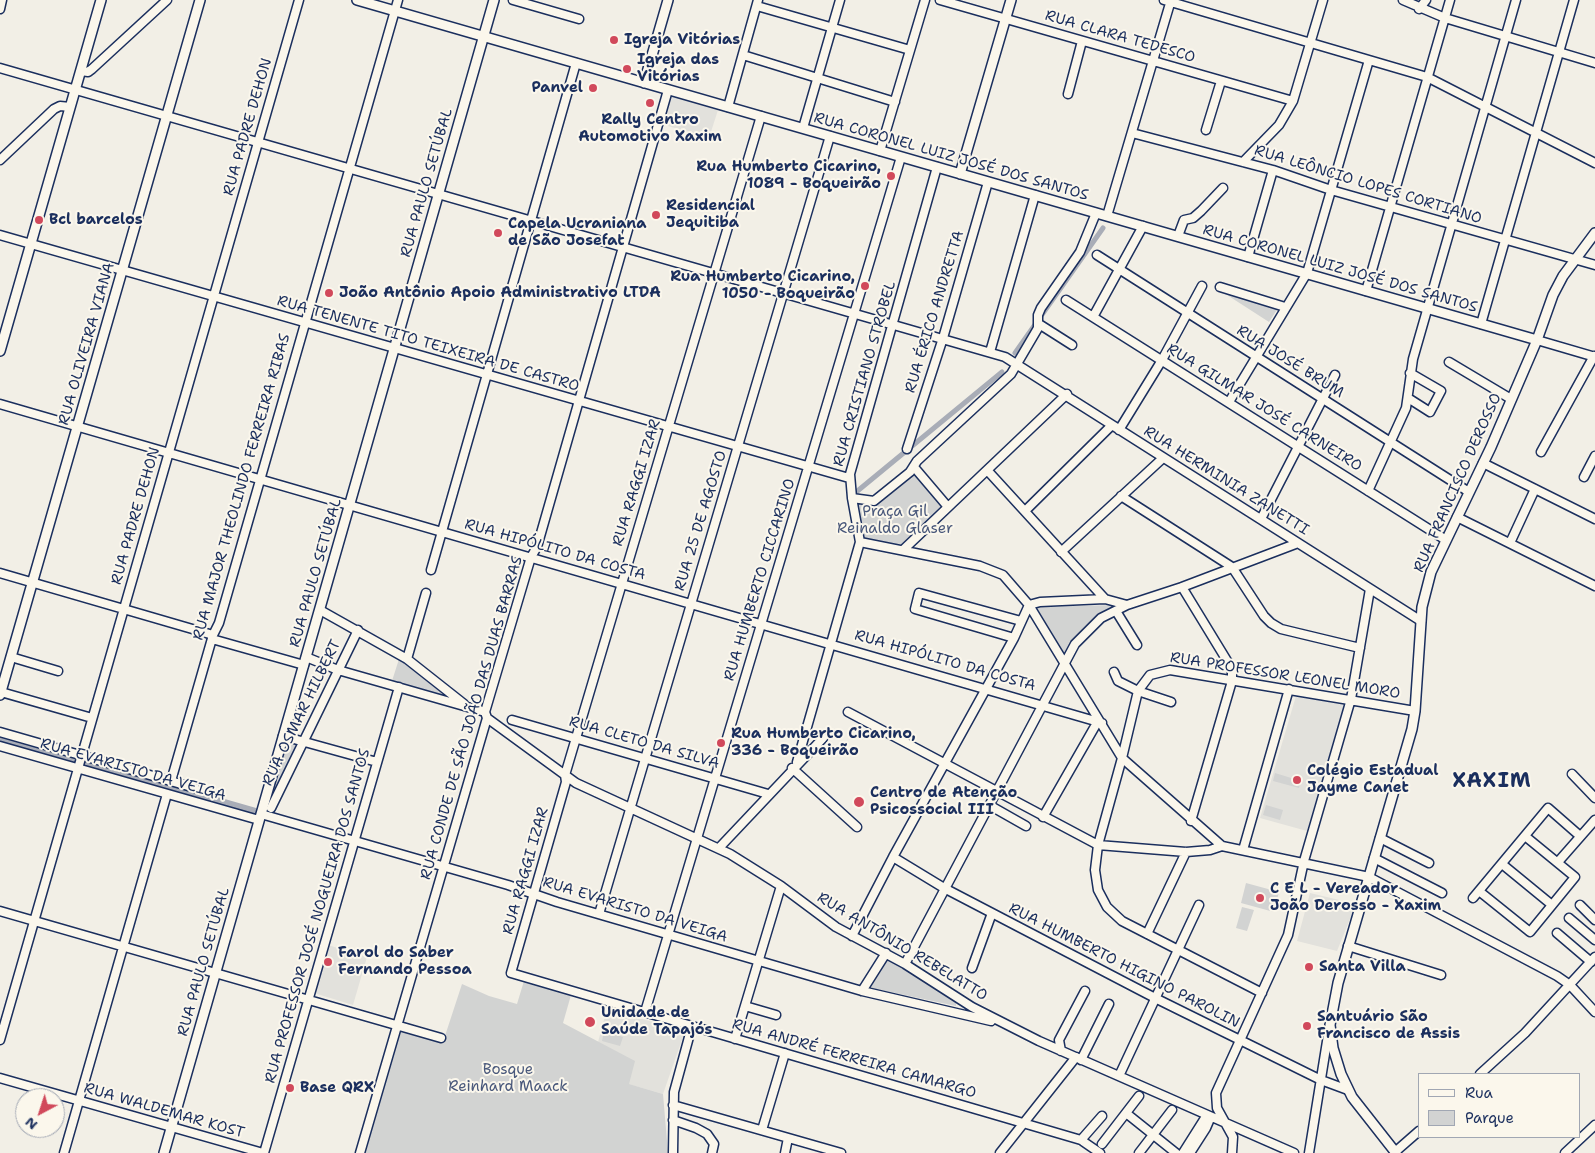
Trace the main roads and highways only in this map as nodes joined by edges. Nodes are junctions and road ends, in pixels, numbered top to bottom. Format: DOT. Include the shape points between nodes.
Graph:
graph roads {
  1 [pos="101,0"];
  2 [pos="200,0"];
  3 [pos="357,0"];
  4 [pos="494,0"];
  5 [pos="668,0"];
  6 [pos="1011,0"];
  7 [pos="484,36"];
  8 [pos="644,83"];
  9 [pos="960,174"];
  10 [pos="1595,233"];
  11 [pos="1536,340"];
  12 [pos="0,351"];
  13 [pos="0,693"];
  14 [pos="1396,1152"];
  15 [pos="164,1153"];
  1 -- 12 [label="main road"];
  2 -- 13 [label="main road, RUA OLIVEIRA VIANA"];
  3 -- 7 [label="main road, RUA CORONEL LUIZ JOSÉ DOS SANTOS"];
  4 -- 7 [label="main road, RUA PAULO SETÚBAL"];
  5 -- 8 [label="main road"];
  6 -- 9 [label="main road"];
  7 -- 8 [label="main road, RUA CORONEL LUIZ JOSÉ DOS SANTOS"];
  7 -- 15 [label="main road, RUA PAULO SETÚBAL"];
  8 -- 9 [label="main road, RUA CORONEL LUIZ JOSÉ DOS SANTOS"];
  9 -- 11 [label="main road, RUA CORONEL LUIZ JOSÉ DOS SANTOS"];
  10 -- 11 [label="main road, RUA FRANCISCO DEROSSO" via="1553,295"];
  11 -- 14 [label="main road, RUA FRANCISCO DEROSSO" via="1431,572 1421,621 1416,711 1348,946 1330,1025 1333,1048 1348,1090"];
}
